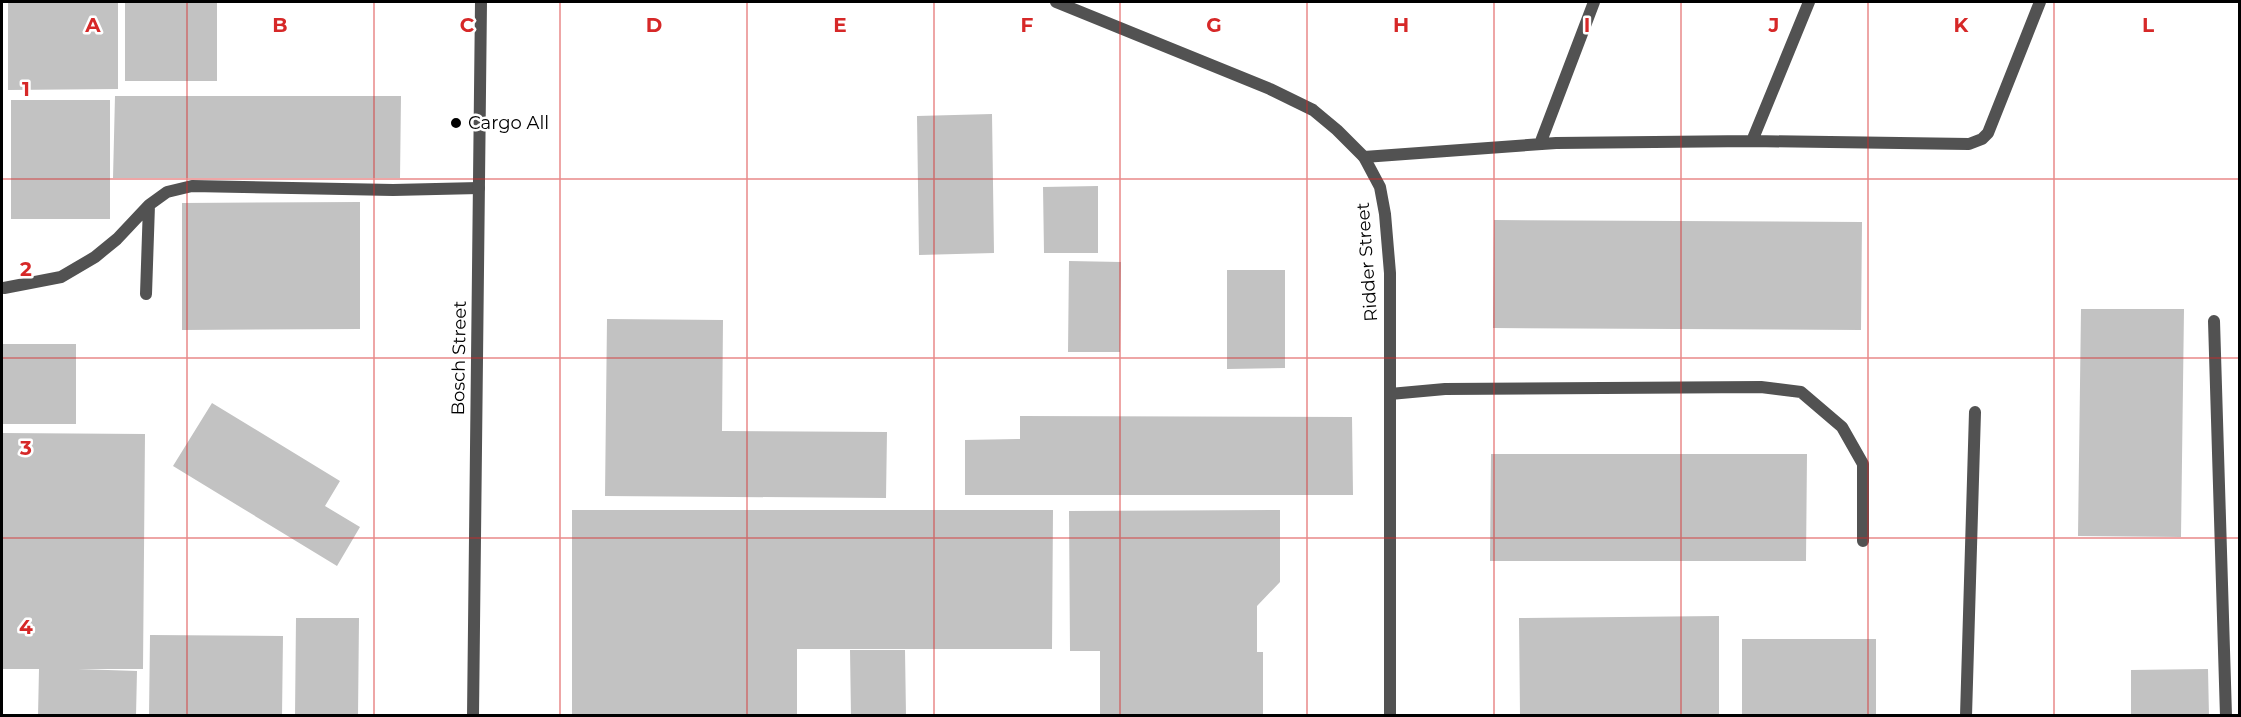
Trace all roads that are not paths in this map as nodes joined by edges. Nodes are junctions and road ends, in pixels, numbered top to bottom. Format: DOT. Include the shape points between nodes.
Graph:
graph roads {
  1 [pos="481,2"];
  2 [pos="1056,2"];
  3 [pos="1594,2"];
  4 [pos="1809,2"];
  5 [pos="2040,2"];
  6 [pos="1752,141"];
  7 [pos="1540,144"];
  8 [pos="1364,158"];
  9 [pos="479,188"];
  10 [pos="149,205"];
  11 [pos="4,288"];
  12 [pos="146,294"];
  13 [pos="2214,321"];
  14 [pos="1390,394"];
  15 [pos="1974,412"];
  16 [pos="1863,541"];
  17 [pos="473,716"];
  18 [pos="1390,716"];
  19 [pos="1966,716"];
  20 [pos="2226,716"];
  1 -- 9 [label="street, Bosch Street"];
  2 -- 8 [label="street, Ridder Street" via="1259,84 1313,110"];
  3 -- 7 [label="street"];
  4 -- 6 [label="street"];
  5 -- 6 [label="street" via="1988,133 1982,139 1953,145"];
  6 -- 7 [label="street"];
  7 -- 8 [label="street"];
  8 -- 14 [label="street, Ridder Street" via="1380,187 1385,214 1390,273"];
  9 -- 10 [label="street" via="192,186 167,192"];
  9 -- 17 [label="street, Bosch Street"];
  10 -- 11 [label="street" via="117,239 61,277"];
  10 -- 12 [label="street"];
  13 -- 20 [label="street"];
  14 -- 16 [label="street" via="1445,389 1761,387 1801,392 1842,427 1863,464"];
  14 -- 18 [label="street, Ridder Street"];
  15 -- 19 [label="street"];
}
